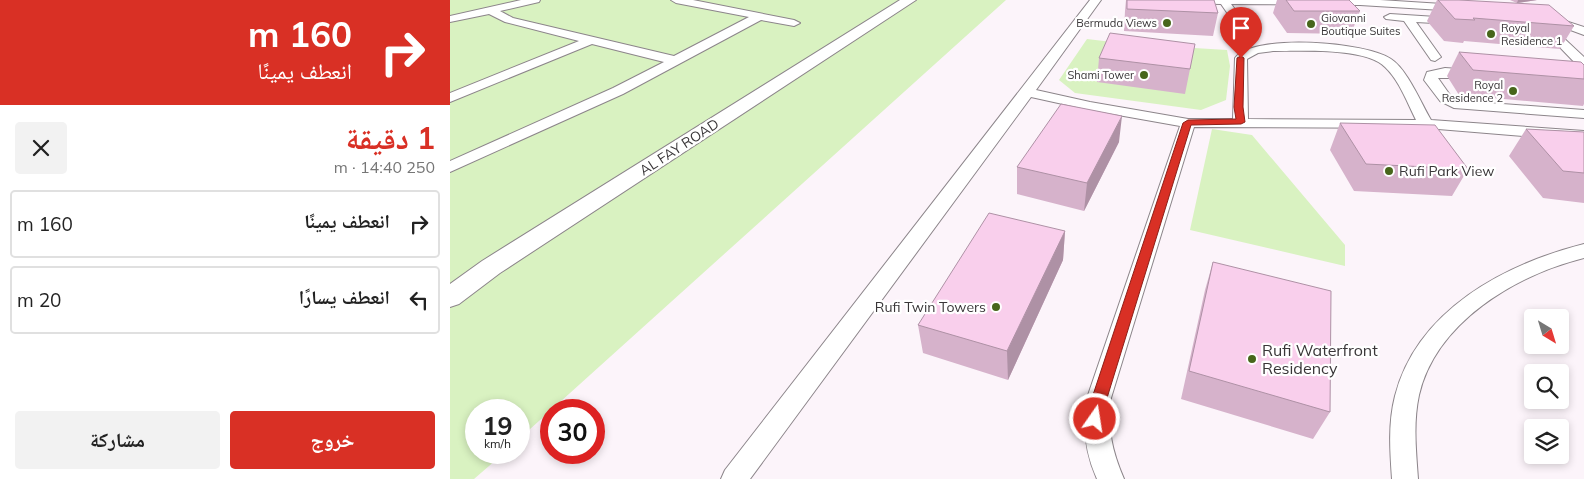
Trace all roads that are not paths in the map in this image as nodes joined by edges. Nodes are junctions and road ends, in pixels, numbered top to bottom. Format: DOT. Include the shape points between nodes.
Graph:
graph roads {
  1 [pos="535,0"];
  2 [pos="676,0"];
  3 [pos="910,0"];
  4 [pos="1096,0"];
  5 [pos="1171,0"];
  6 [pos="1224,1"];
  7 [pos="490,10"];
  8 [pos="1465,14"];
  9 [pos="760,16"];
  10 [pos="1390,17"];
  11 [pos="1407,18"];
  12 [pos="450,19"];
  13 [pos="1536,21"];
  14 [pos="794,23"];
  15 [pos="1241,25"];
  16 [pos="1584,31"];
  17 [pos="591,40"];
  18 [pos="1435,57"];
  19 [pos="677,61"];
  20 [pos="1584,64"];
  21 [pos="1489,75"];
  22 [pos="1025,96"];
  23 [pos="450,98"];
  24 [pos="1584,114"];
  25 [pos="1241,122"];
  26 [pos="1188,123"];
  27 [pos="1426,124"];
  28 [pos="1584,136"];
  29 [pos="450,167"];
  30 [pos="1584,251"];
  31 [pos="450,297"];
  32 [pos="734,479"];
  33 [pos="1111,479"];
  34 [pos="1405,479"];
  1 -- 7 [label="street"];
  2 -- 9 [label="street"];
  3 -- 31 [label="street, AL FAY ROAD" via="491,267"];
  4 -- 22 [label="street"];
  5 -- 6 [label="street"];
  6 -- 8 [label="street" via="1346,2"];
  6 -- 15 [label="street"];
  7 -- 12 [label="street"];
  7 -- 17 [label="street" via="509,20"];
  8 -- 11 [label="street"];
  9 -- 14 [label="street"];
  9 -- 19 [label="street"];
  10 -- 11 [label="street"];
  11 -- 18 [label="street"];
  13 -- 16 [label="street" via="1568,23"];
  13 -- 20 [label="street"];
  17 -- 19 [label="street"];
  17 -- 23 [label="street"];
  19 -- 29 [label="street" via="578,110"];
  21 -- 24 [label="street" via="1444,72 1432,75 1431,80 1445,98 1459,105"];
  22 -- 26 [label="street" via="1051,104 1090,106"];
  22 -- 32 [label="street"];
  25 -- 26 [label="street"];
  25 -- 27 [label="street"];
  25 -- 27 [label="street" via="1238,107 1241,58 1252,51 1272,48 1354,50 1379,57 1390,64"];
  26 -- 33 [label="street" via="1098,405 1095,419 1097,442"];
  27 -- 28 [label="street"];
  30 -- 34 [label="street" via="1517,275 1463,310 1439,333 1422,356 1410,385 1403,419"];
}
